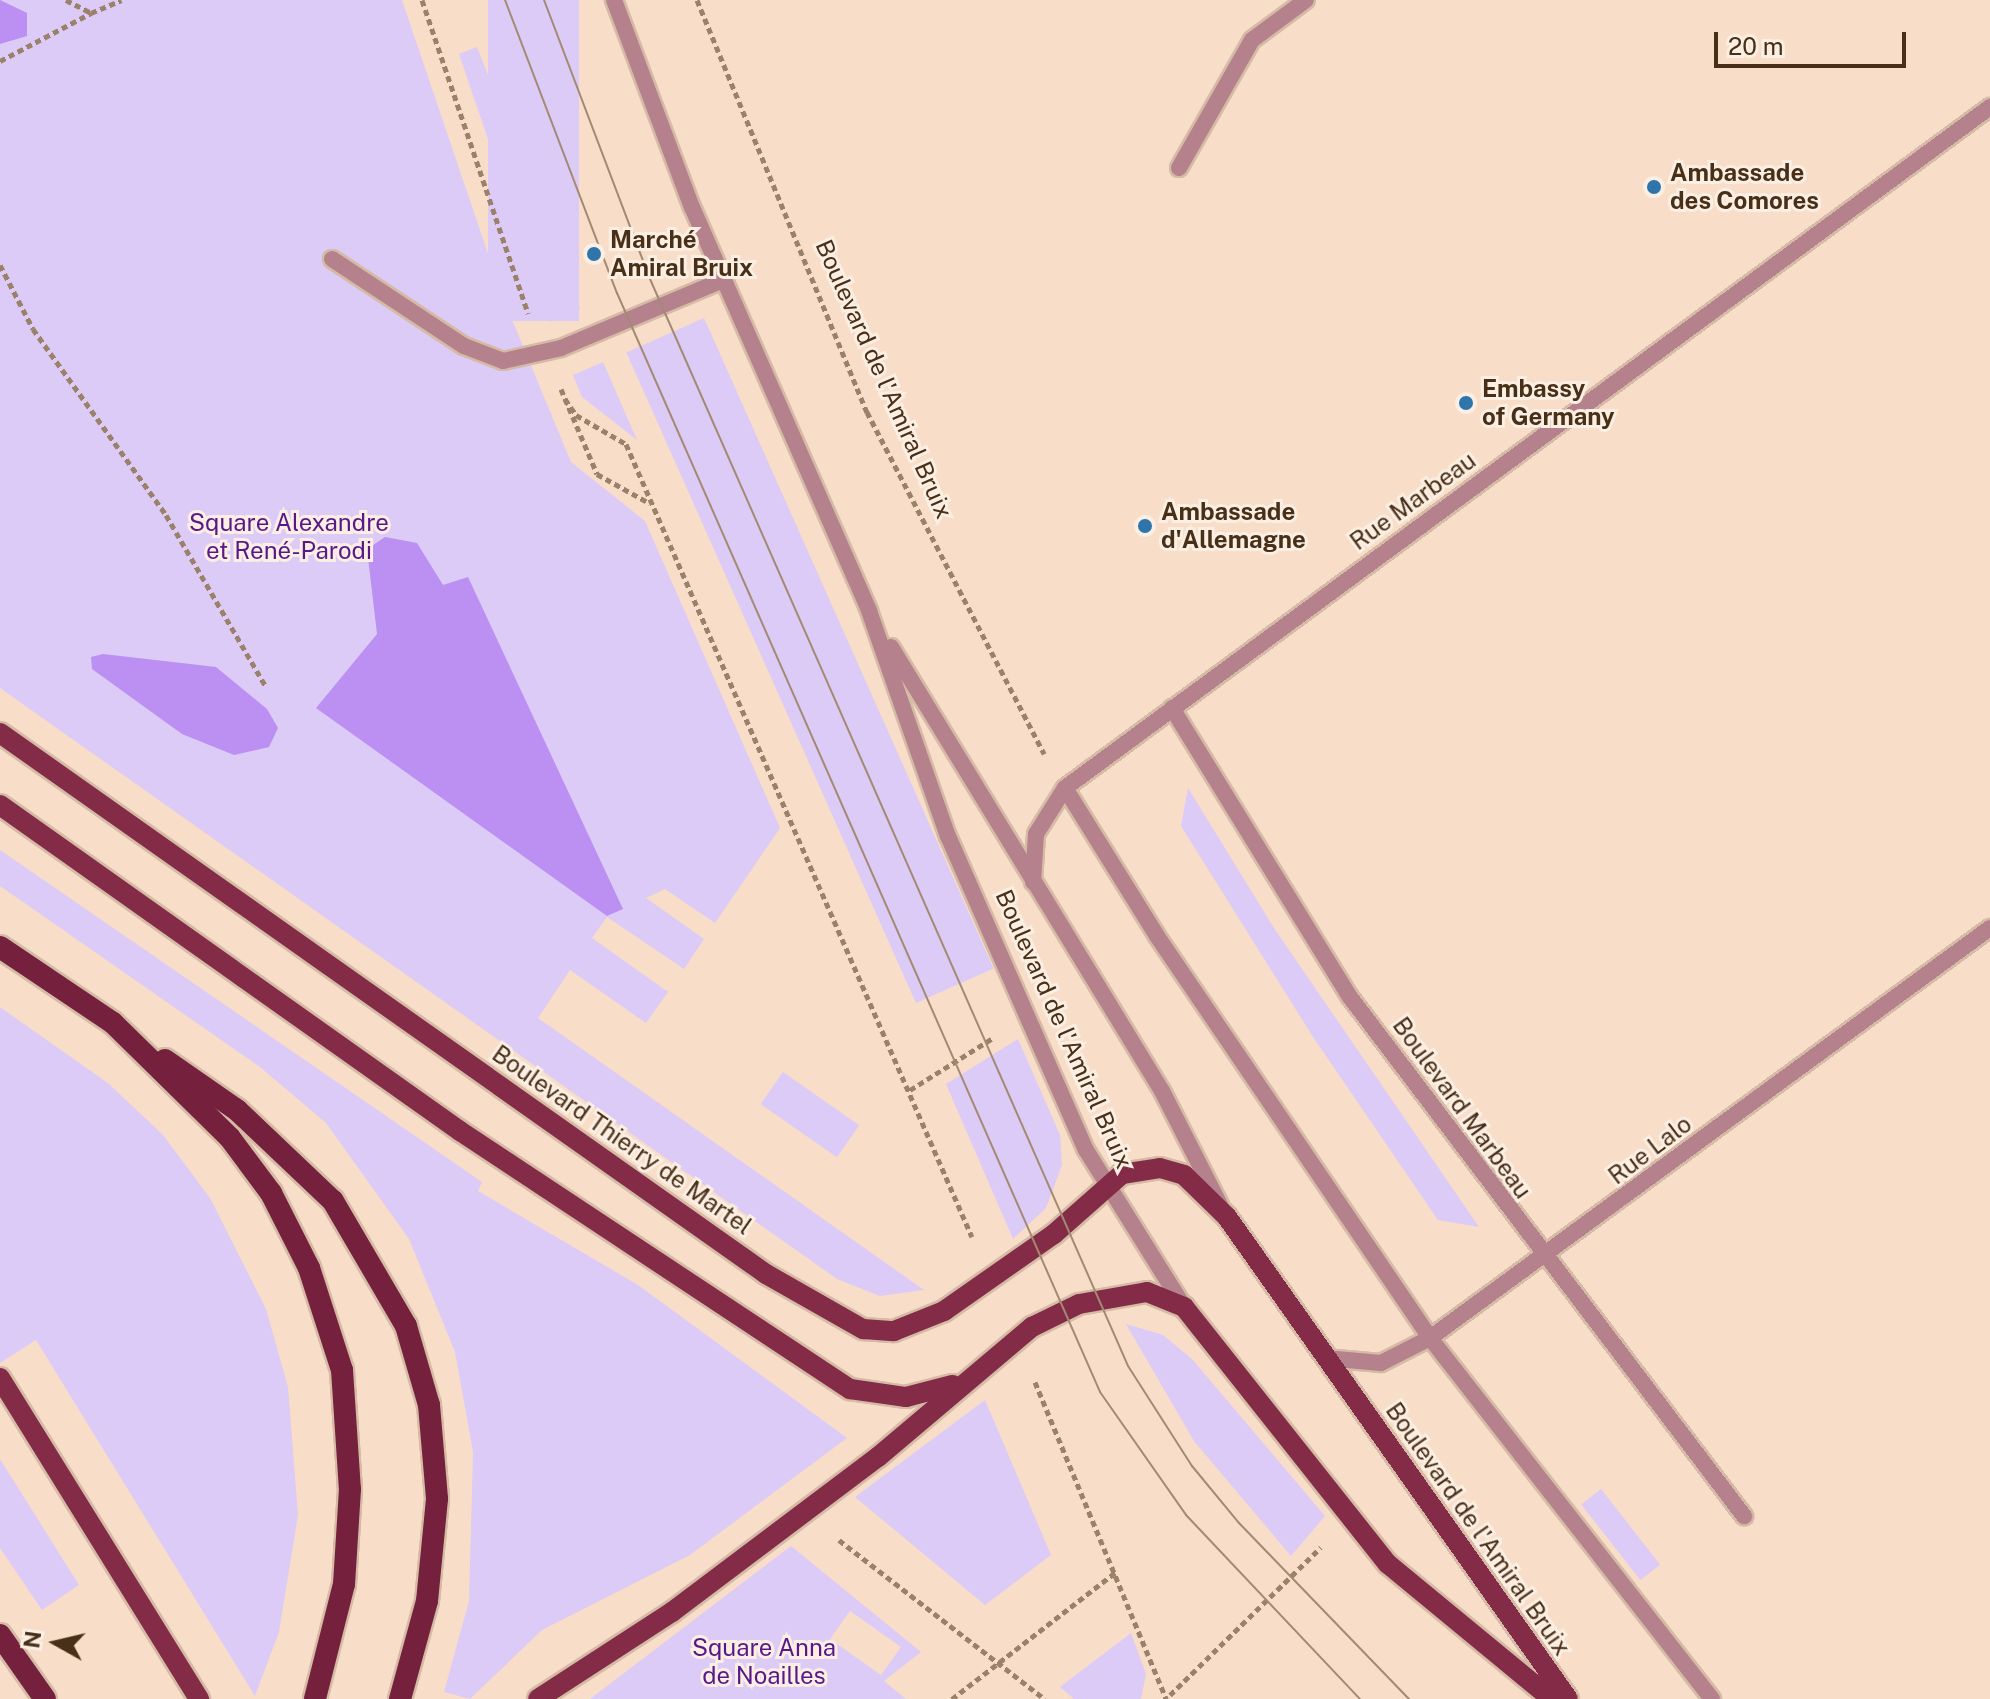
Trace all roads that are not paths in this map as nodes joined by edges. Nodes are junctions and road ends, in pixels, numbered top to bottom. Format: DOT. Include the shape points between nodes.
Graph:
graph roads {
  1 [pos="614,0"];
  2 [pos="1306,0"];
  3 [pos="1990,107"];
  4 [pos="1179,168"];
  5 [pos="332,259"];
  6 [pos="723,280"];
  7 [pos="869,611"];
  8 [pos="1172,708"];
  9 [pos="0,733"];
  10 [pos="1065,788"];
  11 [pos="0,805"];
  12 [pos="1033,883"];
  13 [pos="1990,928"];
  14 [pos="0,947"];
  15 [pos="113,1023"];
  16 [pos="1105,1184"];
  17 [pos="1227,1217"];
  18 [pos="1544,1260"];
  19 [pos="1184,1307"];
  20 [pos="1430,1338"];
  21 [pos="1322,1357"];
  22 [pos="0,1378"];
  23 [pos="964,1380"];
  24 [pos="1744,1516"];
  25 [pos="0,1635"];
  26 [pos="45,1699"];
  27 [pos="199,1699"];
  28 [pos="315,1699"];
  29 [pos="400,1699"];
  30 [pos="538,1699"];
  31 [pos="1552,1699"];
  32 [pos="1568,1699"];
  33 [pos="1712,1699"];
  1 -- 6 [label="street, Boulevard de l'Amiral Bruix"];
  2 -- 4 [label="street" via="1252,40"];
  3 -- 8 [label="street, Rue Marbeau"];
  5 -- 6 [label="street" via="464,346 503,361 545,354"];
  6 -- 7 [label="street, Boulevard de l'Amiral Bruix"];
  7 -- 12 [label="street, Boulevard de l'Amiral Bruix"];
  7 -- 16 [label="street, Boulevard de l'Amiral Bruix" via="948,836"];
  8 -- 10 [label="street, Rue Marbeau"];
  8 -- 18 [label="street, Boulevard Marbeau" via="1350,997"];
  9 -- 16 [label="main road, Boulevard Thierry de Martel" via="834,1317 863,1329 921,1325 1054,1234"];
  10 -- 12 [label="street, Rue Marbeau" via="1036,834"];
  10 -- 20 [label="street" via="1165,949"];
  11 -- 23 [label="main road" via="460,1131 850,1389 906,1397"];
  12 -- 17 [label="street, Boulevard de l'Amiral Bruix" via="1162,1091"];
  13 -- 18 [label="street, Rue Lalo"];
  14 -- 15 [label="highway"];
  15 -- 28 [label="highway" via="230,1138 271,1193 309,1268 334,1343 350,1489 344,1584"];
  15 -- 29 [label="highway" via="237,1110 333,1201 406,1326 429,1405 437,1499 427,1601"];
  16 -- 17 [label="main road, Boulevard Thierry de Martel" via="1140,1169 1184,1175"];
  16 -- 19 [label="street, Boulevard de l'Amiral Bruix"];
  17 -- 21 [label="main road, Boulevard de l'Amiral Bruix"];
  18 -- 20 [label="street, Rue Lalo"];
  18 -- 24 [label="street, Boulevard Marbeau"];
  19 -- 23 [label="main road" via="1147,1292 1079,1304 1032,1327"];
  19 -- 31 [label="main road, Boulevard de l'Amiral Bruix" via="1388,1564"];
  20 -- 21 [label="street, Rue Lalo" via="1381,1363"];
  20 -- 33 [label="street"];
  21 -- 32 [label="main road, Boulevard de l'Amiral Bruix"];
  22 -- 27 [label="main road"];
  23 -- 30 [label="main road" via="878,1457 684,1604"];
  25 -- 26 [label="highway"];
}
